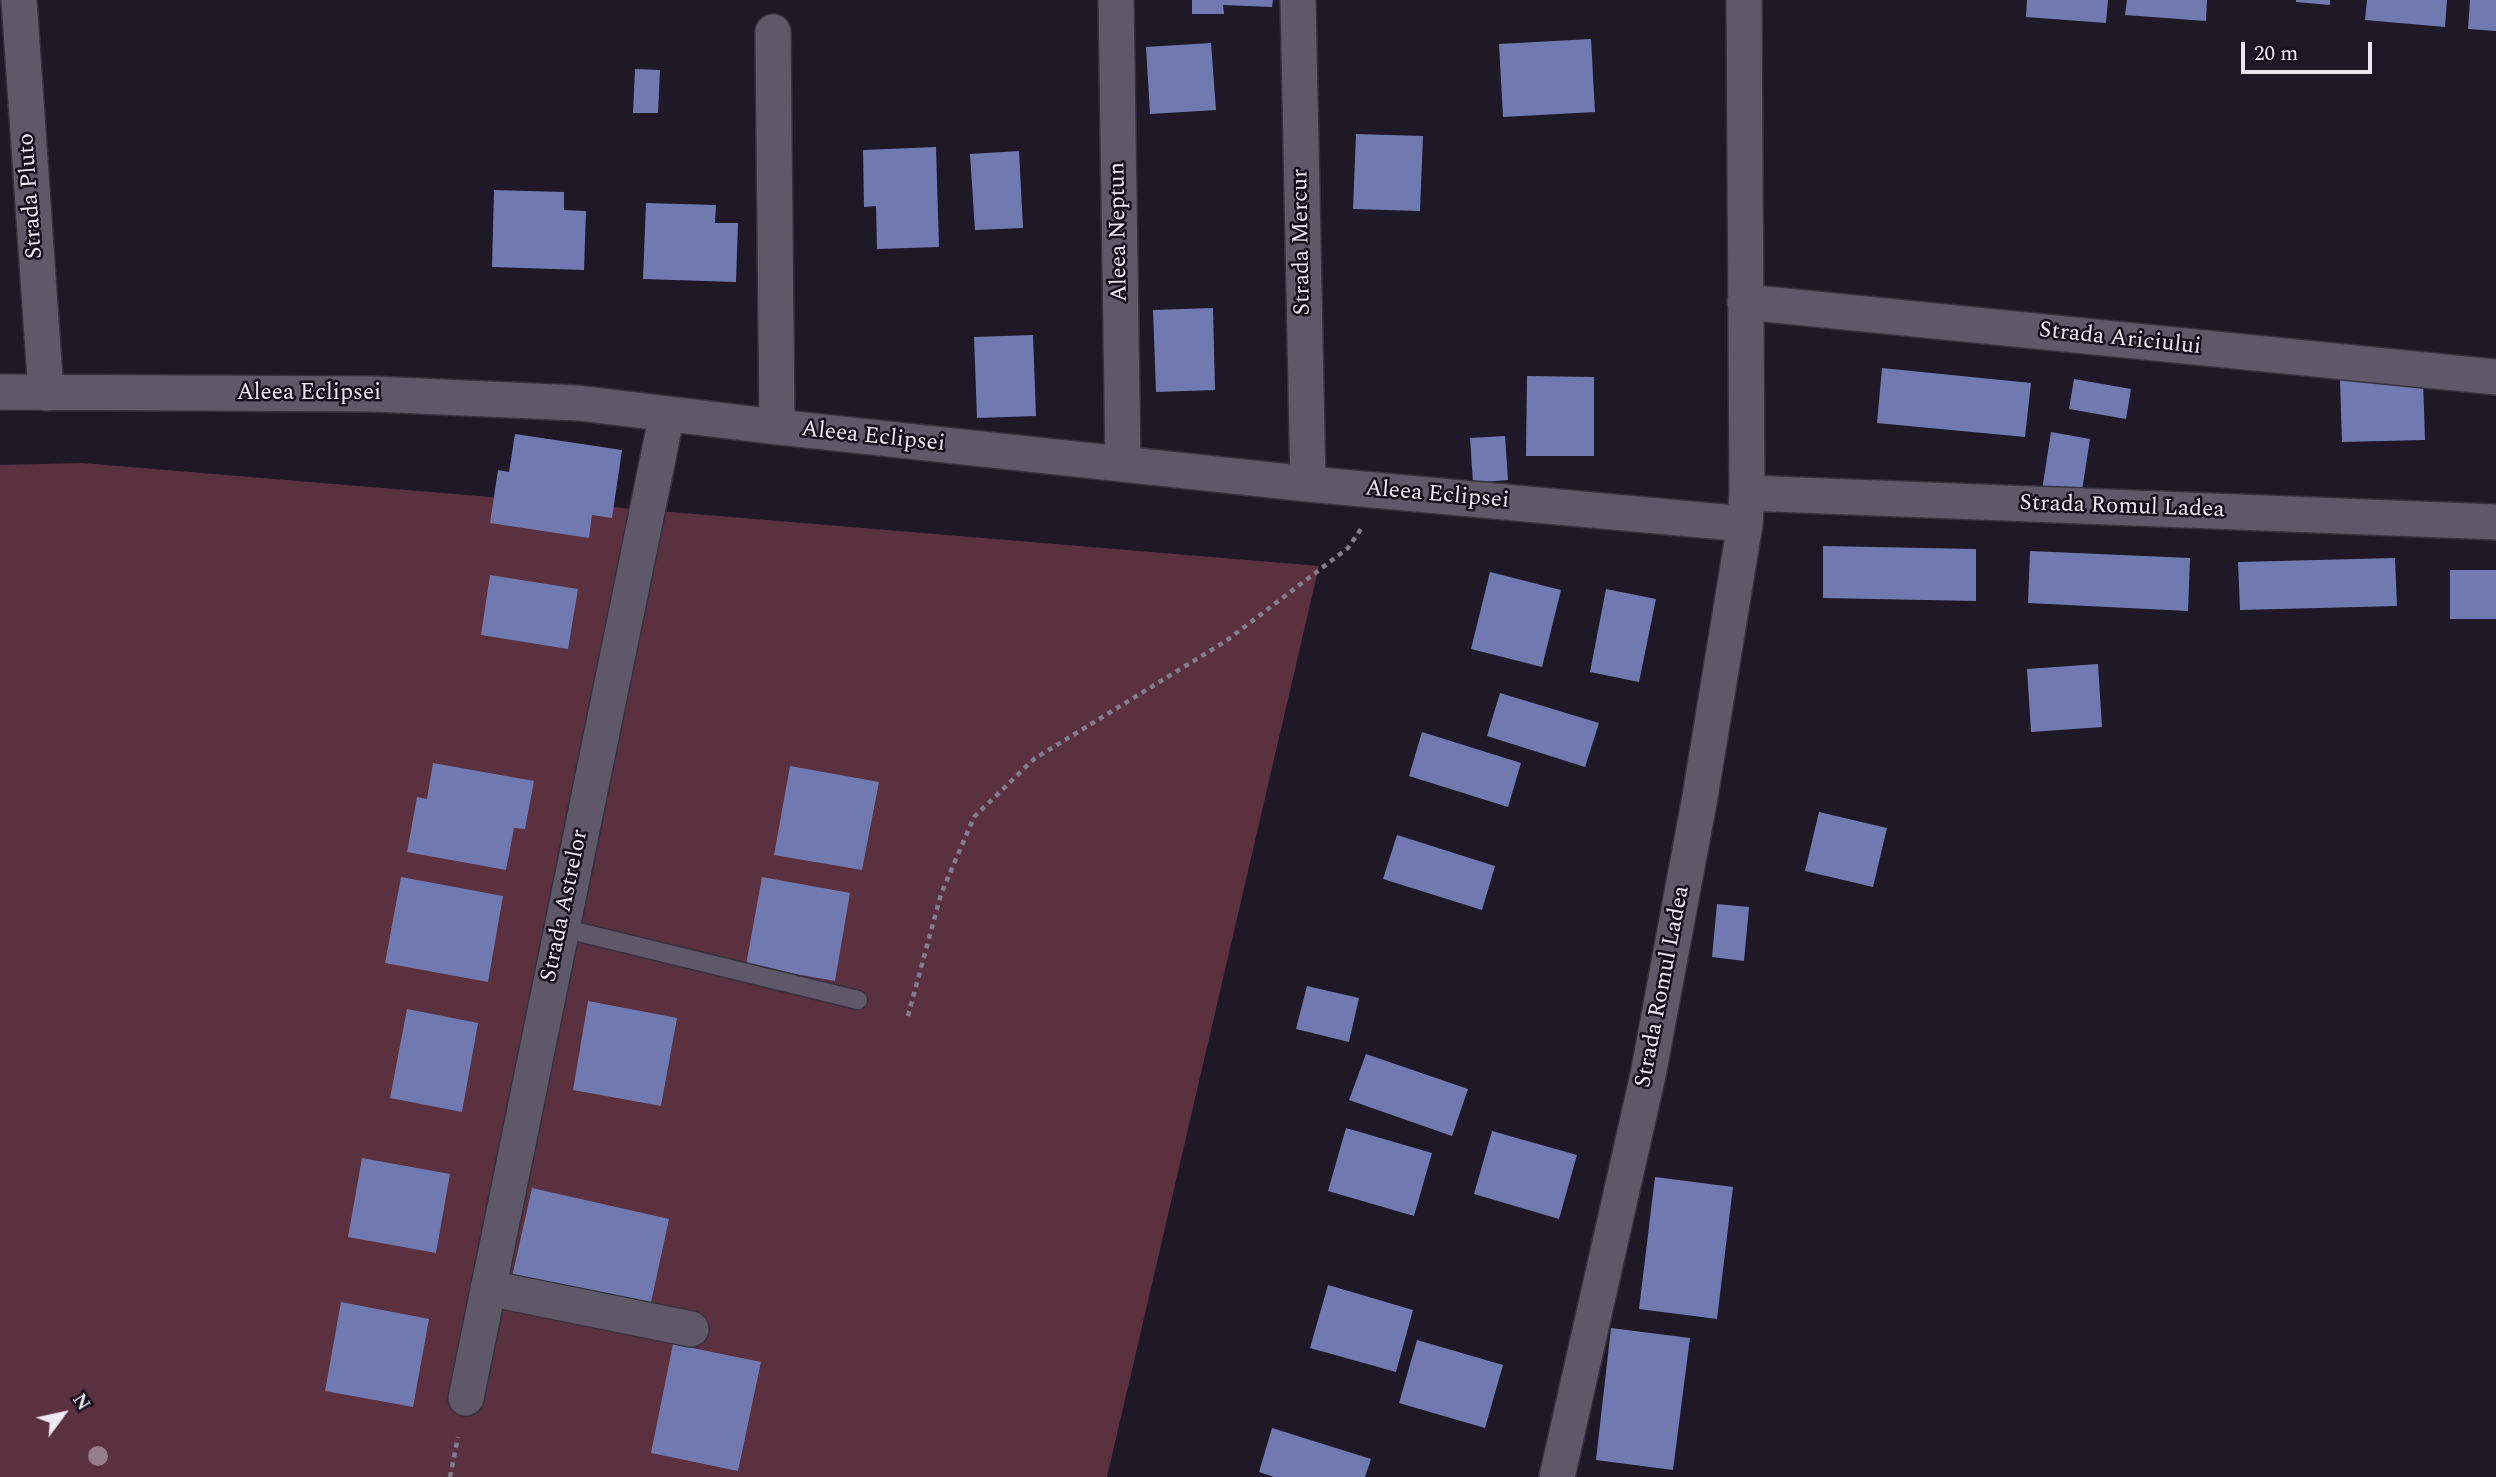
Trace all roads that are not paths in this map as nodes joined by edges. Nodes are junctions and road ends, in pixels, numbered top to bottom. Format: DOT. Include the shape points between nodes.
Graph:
graph roads {
  1 [pos="19,0"];
  2 [pos="1116,0"];
  3 [pos="1298,0"];
  4 [pos="1744,0"];
  5 [pos="773,32"];
  6 [pos="1745,302"];
  7 [pos="2496,377"];
  8 [pos="0,392"];
  9 [pos="46,393"];
  10 [pos="667,414"];
  11 [pos="777,427"];
  12 [pos="1124,464"];
  13 [pos="1308,484"];
  14 [pos="1746,508"];
  15 [pos="2496,522"];
  16 [pos="562,928"];
  17 [pos="858,1000"];
  18 [pos="488,1288"];
  19 [pos="691,1329"];
  20 [pos="466,1398"];
  21 [pos="1557,1477"];
  1 -- 9 [label="street, Strada Pluto"];
  2 -- 12 [label="street, Aleea Neptun"];
  3 -- 13 [label="street, Strada Mercur"];
  4 -- 6 [label="street, Strada Romul Ladea"];
  5 -- 11 [label="street"];
  6 -- 7 [label="street, Strada Ariciului"];
  6 -- 14 [label="street, Strada Romul Ladea"];
  8 -- 9 [label="street, Aleea Eclipsei"];
  9 -- 10 [label="street, Aleea Eclipsei" via="373,394 578,403"];
  10 -- 11 [label="street, Aleea Eclipsei"];
  10 -- 16 [label="street, Strada Astrelor"];
  11 -- 12 [label="street, Aleea Eclipsei"];
  12 -- 13 [label="street, Aleea Eclipsei"];
  13 -- 14 [label="street, Aleea Eclipsei"];
  14 -- 15 [label="street, Strada Romul Ladea"];
  14 -- 21 [label="street, Strada Romul Ladea" via="1700,797 1648,1075"];
  16 -- 17 [label="lane"];
  16 -- 18 [label="street, Strada Astrelor"];
  18 -- 19 [label="street"];
  18 -- 20 [label="street, Strada Astrelor"];
}
